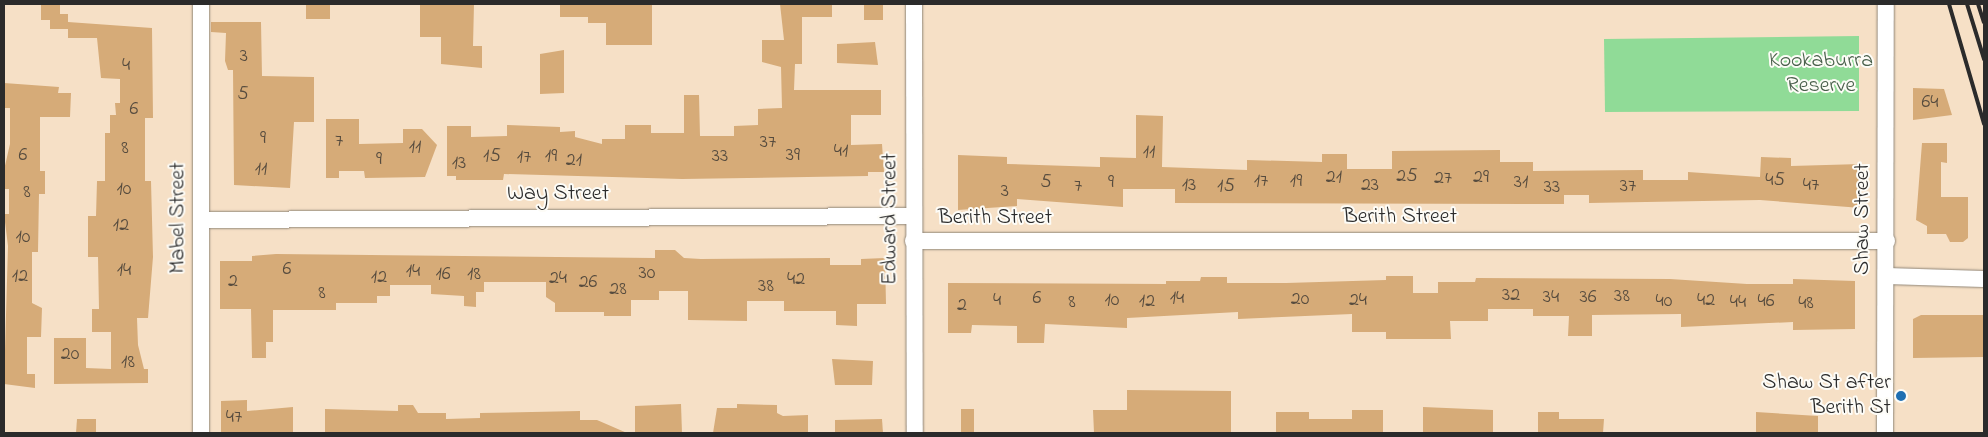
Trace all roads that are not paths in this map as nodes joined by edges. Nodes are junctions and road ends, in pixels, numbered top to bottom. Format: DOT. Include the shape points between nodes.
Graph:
graph roads {
  1 [pos="201,4"];
  2 [pos="914,4"];
  3 [pos="1886,4"];
  4 [pos="913,216"];
  5 [pos="202,220"];
  6 [pos="913,241"];
  7 [pos="1886,241"];
  8 [pos="1886,276"];
  9 [pos="1983,278"];
  10 [pos="201,433"];
  11 [pos="915,433"];
  12 [pos="1885,433"];
  1 -- 5 [label="street, Mabel Street"];
  2 -- 4 [label="street, Edward Street"];
  3 -- 7 [label="street, Shaw Street"];
  4 -- 5 [label="street, Way Street"];
  4 -- 6 [label="street, Edward Street"];
  5 -- 10 [label="street, Mabel Street"];
  6 -- 7 [label="street, Berith Street"];
  6 -- 11 [label="street, Edward Street"];
  7 -- 8 [label="street, Shaw Street"];
  8 -- 9 [label="street"];
  8 -- 12 [label="street, Shaw Street"];
}
